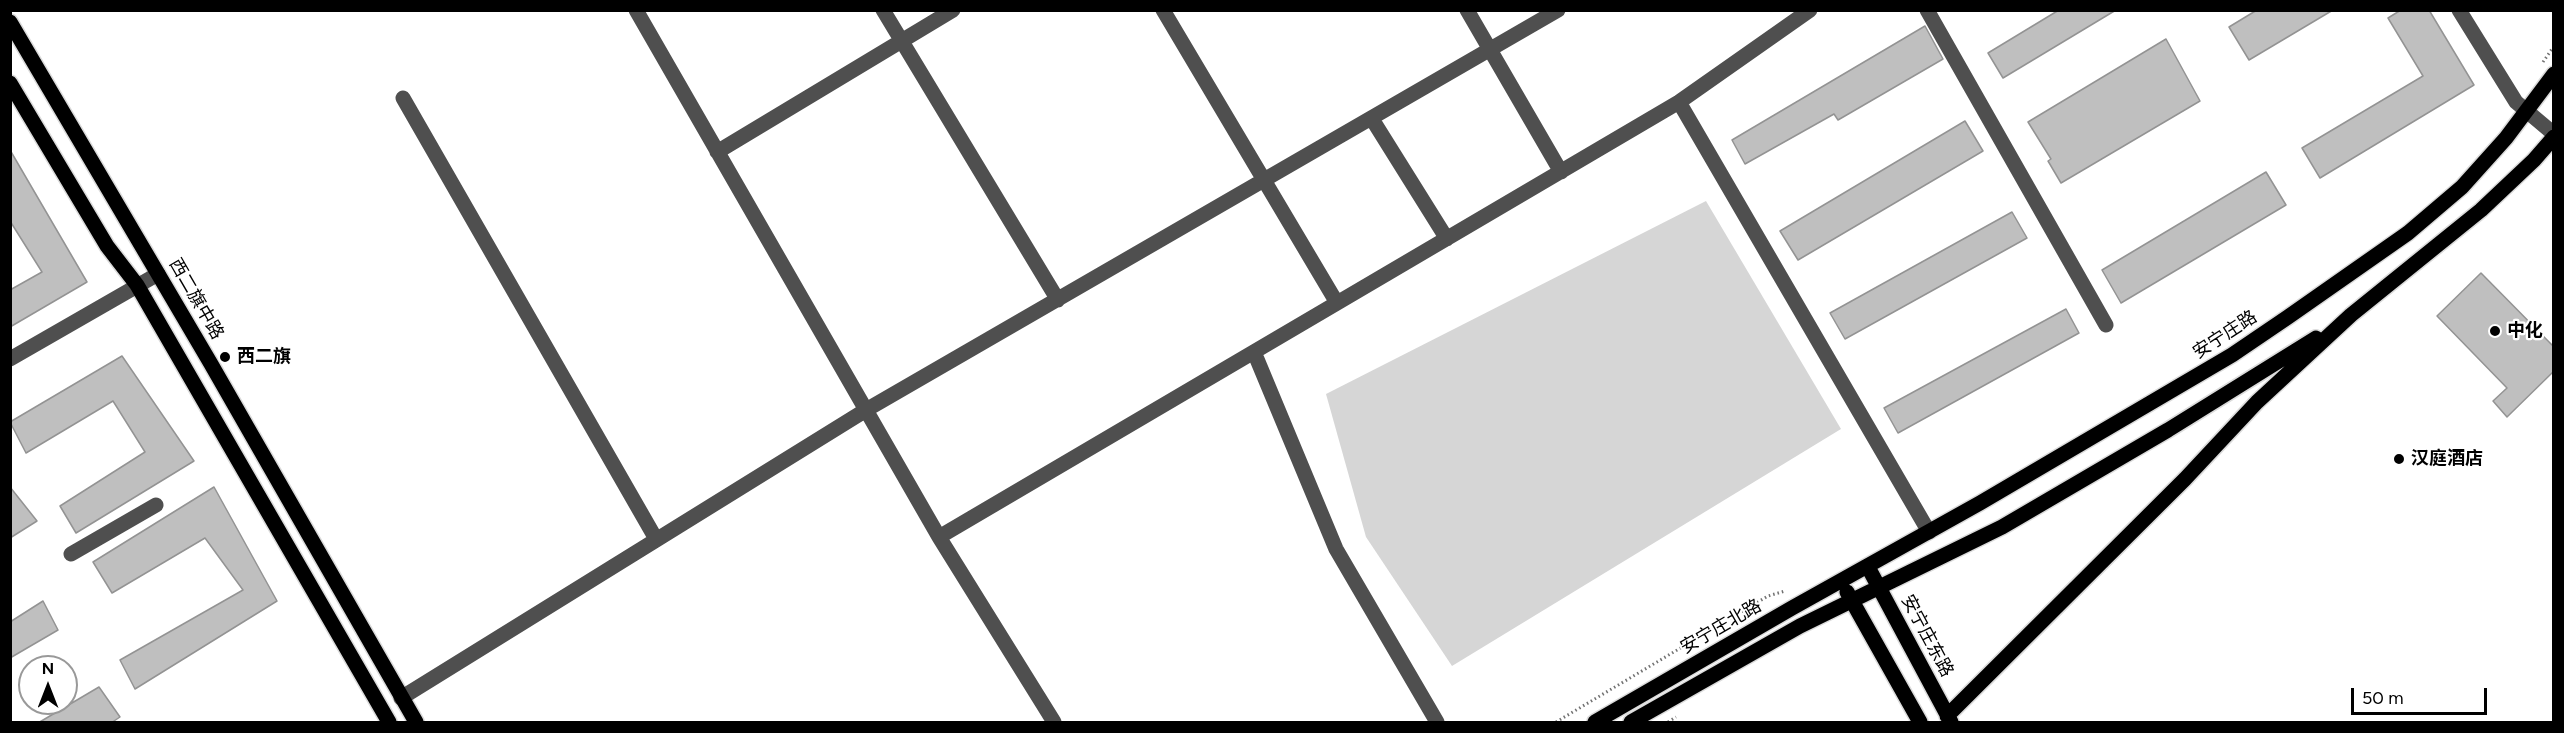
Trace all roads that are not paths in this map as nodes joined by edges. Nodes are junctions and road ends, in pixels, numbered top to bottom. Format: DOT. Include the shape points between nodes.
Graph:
graph roads {
  1 [pos="636,10"];
  2 [pos="883,10"];
  3 [pos="953,10"];
  4 [pos="1163,10"];
  5 [pos="1467,10"];
  6 [pos="1558,10"];
  7 [pos="1810,10"];
  8 [pos="1927,10"];
  9 [pos="2459,10"];
  10 [pos="10,22"];
  11 [pos="901,42"];
  12 [pos="1490,50"];
  13 [pos="2553,74"];
  14 [pos="10,83"];
  15 [pos="403,98"];
  16 [pos="1679,102"];
  17 [pos="2525,111"];
  18 [pos="1372,119"];
  19 [pos="2553,135"];
  20 [pos="717,152"];
  21 [pos="1561,172"];
  22 [pos="1265,182"];
  23 [pos="1447,239"];
  24 [pos="158,274"];
  25 [pos="137,285"];
  26 [pos="1058,300"];
  27 [pos="1337,303"];
  28 [pos="2351,315"];
  29 [pos="2106,325"];
  30 [pos="1254,352"];
  31 [pos="10,359"];
  32 [pos="866,410"];
  33 [pos="156,505"];
  34 [pos="1929,532"];
  35 [pos="939,537"];
  36 [pos="656,539"];
  37 [pos="71,554"];
  38 [pos="1868,567"];
  39 [pos="1841,581"];
  40 [pos="1878,586"];
  41 [pos="1852,600"];
  42 [pos="401,698"];
  43 [pos="1946,720"];
  44 [pos="389,723"];
  45 [pos="416,723"];
  46 [pos="1054,723"];
  47 [pos="1437,723"];
  48 [pos="1595,723"];
  49 [pos="1630,723"];
  50 [pos="1920,723"];
  1 -- 20 [label="street"];
  2 -- 11 [label="street"];
  3 -- 11 [label="street"];
  4 -- 22 [label="street"];
  5 -- 12 [label="street"];
  6 -- 12 [label="street"];
  7 -- 16 [label="street"];
  8 -- 29 [label="street"];
  9 -- 17 [label="street"];
  10 -- 24 [label="main road, 西二旗中路"];
  11 -- 20 [label="street"];
  11 -- 26 [label="street"];
  12 -- 18 [label="street"];
  12 -- 21 [label="street"];
  13 -- 17 [label="main road, 安宁庄路"];
  14 -- 25 [label="main road" via="106,246"];
  15 -- 36 [label="street"];
  16 -- 21 [label="street"];
  16 -- 34 [label="street"];
  17 -- 19 [label="street"];
  17 -- 34 [label="main road, 安宁庄路" via="2486,163 2462,187 2380,253 2232,355"];
  18 -- 22 [label="street"];
  18 -- 23 [label="street"];
  19 -- 28 [label="main road" via="2534,160 2481,210"];
  20 -- 32 [label="street"];
  21 -- 23 [label="street"];
  22 -- 26 [label="street"];
  22 -- 27 [label="street"];
  23 -- 27 [label="street"];
  24 -- 25 [label="street"];
  24 -- 42 [label="main road, 西二旗中路"];
  25 -- 31 [label="street"];
  25 -- 44 [label="main road"];
  26 -- 32 [label="street"];
  27 -- 30 [label="street"];
  28 -- 40 [label="main road" via="2239,387 2002,526"];
  28 -- 43 [label="main road" via="2257,402"];
  30 -- 35 [label="street"];
  30 -- 47 [label="street" via="1336,549"];
  32 -- 35 [label="street"];
  32 -- 36 [label="street"];
  33 -- 37 [label="street"];
  34 -- 38 [label="main road, 安宁庄路"];
  35 -- 46 [label="street"];
  36 -- 42 [label="street"];
  38 -- 39 [label="main road, 安宁庄北路"];
  38 -- 40 [label="main road, 安宁庄东路"];
  39 -- 41 [label="main road"];
  39 -- 48 [label="main road, 安宁庄北路"];
  40 -- 41 [label="main road"];
  40 -- 43 [label="main road, 安宁庄东路"];
  41 -- 49 [label="main road, 安宁庄北路"];
  41 -- 50 [label="main road"];
  42 -- 45 [label="main road, 西二旗中路"];
}
